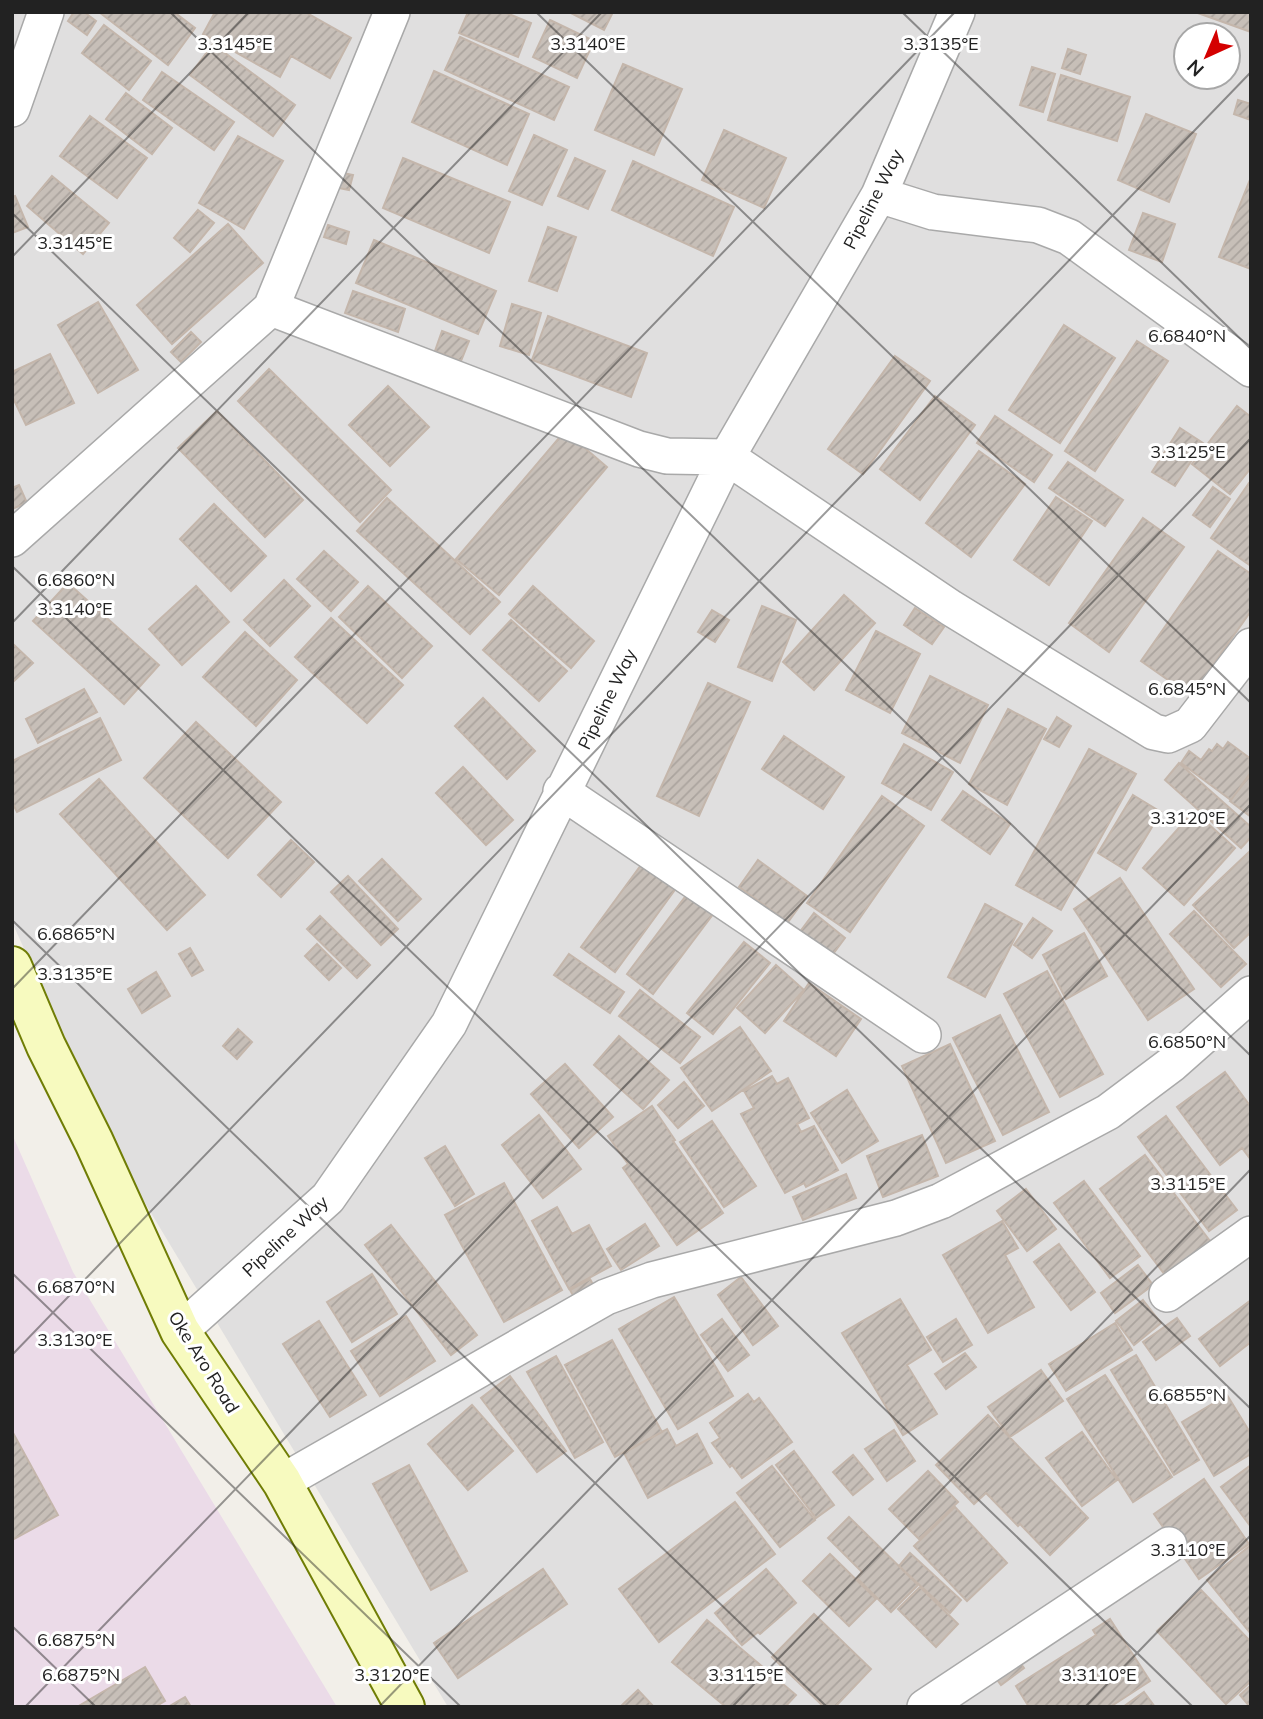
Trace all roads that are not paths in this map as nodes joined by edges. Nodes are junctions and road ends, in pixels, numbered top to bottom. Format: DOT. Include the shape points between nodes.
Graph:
graph roads {
  1 [pos="46,12"];
  2 [pos="392,12"];
  3 [pos="957,12"];
  4 [pos="12,109"];
  5 [pos="879,195"];
  6 [pos="271,308"];
  7 [pos="1251,369"];
  8 [pos="727,457"];
  9 [pos="12,539"];
  10 [pos="1251,646"];
  11 [pos="561,791"];
  12 [pos="12,966"];
  13 [pos="1251,994"];
  14 [pos="923,1035"];
  15 [pos="1251,1234"];
  16 [pos="1167,1294"];
  17 [pos="180,1331"];
  18 [pos="282,1482"];
  19 [pos="1170,1545"];
  20 [pos="405,1707"];
  21 [pos="925,1707"];
  1 -- 4 [label="street"];
  2 -- 6 [label="street"];
  3 -- 5 [label="street, Pipeline Way"];
  5 -- 7 [label="street" via="933,212 1038,225 1069,237"];
  5 -- 8 [label="street, Pipeline Way"];
  6 -- 8 [label="street" via="639,449 667,456"];
  6 -- 9 [label="street"];
  8 -- 10 [label="street" via="951,608 1154,732 1168,735 1190,725"];
  8 -- 11 [label="street, Pipeline Way"];
  11 -- 14 [label="street"];
  11 -- 17 [label="street, Pipeline Way" via="449,1024 328,1198"];
  12 -- 17 [label="main road, Oke Aro Road"];
  13 -- 18 [label="street" via="1172,1065 1108,1112 941,1202 896,1218 652,1280 606,1297"];
  15 -- 16 [label="street"];
  17 -- 18 [label="main road, Oke Aro Road"];
  18 -- 20 [label="main road, Oke Aro Road"];
  19 -- 21 [label="street"];
}
